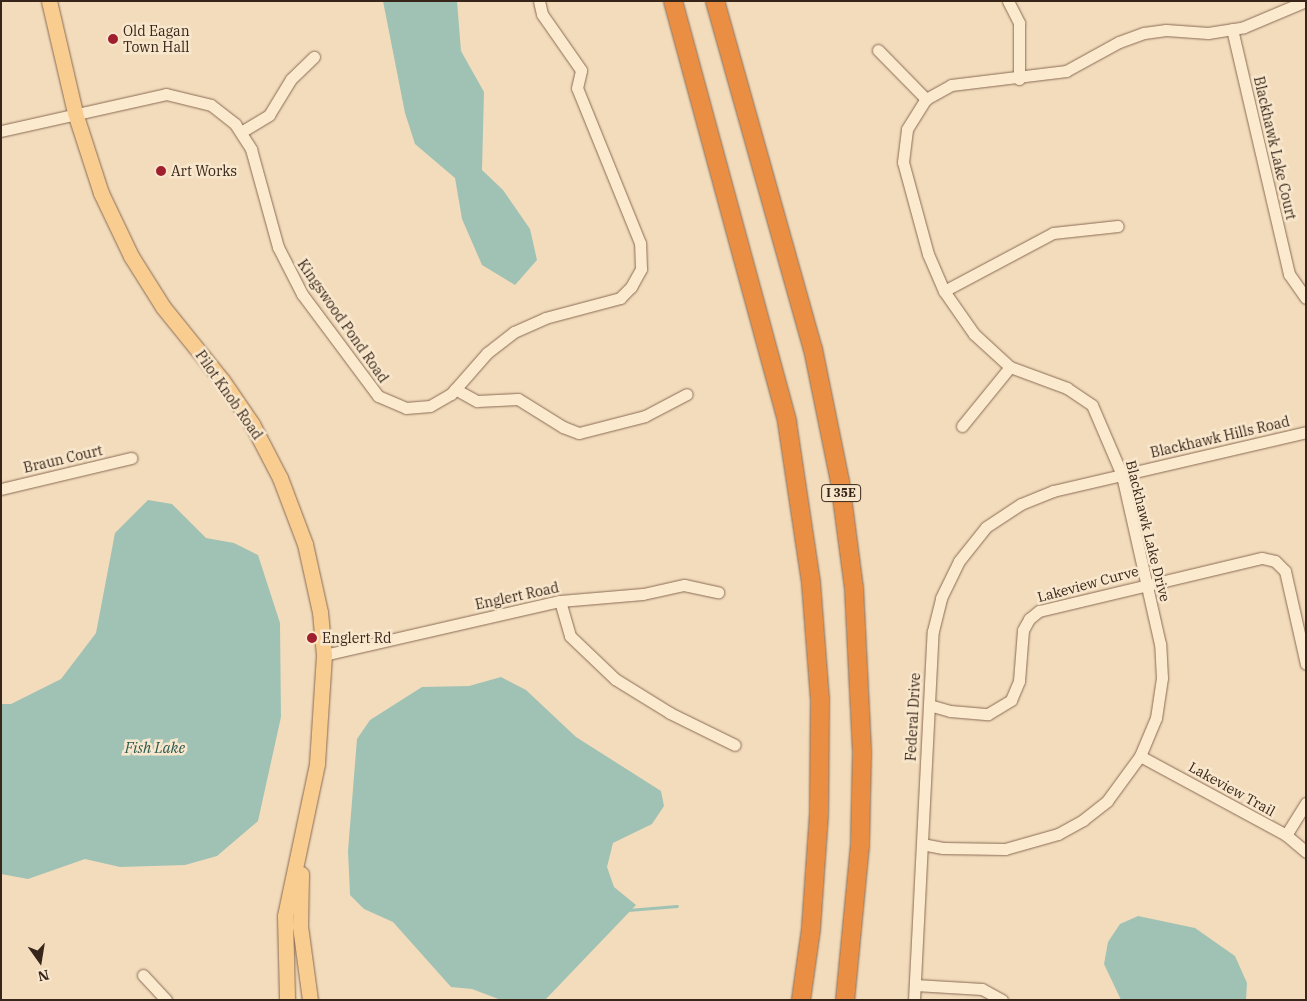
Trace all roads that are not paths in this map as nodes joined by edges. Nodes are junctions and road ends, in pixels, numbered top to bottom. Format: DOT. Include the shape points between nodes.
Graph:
graph roads {
  1 [pos="49,1"];
  2 [pos="538,1"];
  3 [pos="673,1"];
  4 [pos="715,1"];
  5 [pos="1008,1"];
  6 [pos="1306,1"];
  7 [pos="1232,29"];
  8 [pos="878,50"];
  9 [pos="314,57"];
  10 [pos="1019,79"];
  11 [pos="926,99"];
  12 [pos="75,113"];
  13 [pos="1,131"];
  14 [pos="241,132"];
  15 [pos="1118,226"];
  16 [pos="944,291"];
  17 [pos="1306,298"];
  18 [pos="1010,367"];
  19 [pos="456,389"];
  20 [pos="687,394"];
  21 [pos="962,426"];
  22 [pos="1306,432"];
  23 [pos="131,458"];
  24 [pos="1122,475"];
  25 [pos="1,489"];
  26 [pos="1053,491"];
  27 [pos="1147,584"];
  28 [pos="718,592"];
  29 [pos="560,601"];
  30 [pos="324,655"];
  31 [pos="1306,664"];
  32 [pos="929,705"];
  33 [pos="735,744"];
  34 [pos="1140,756"];
  35 [pos="1306,803"];
  36 [pos="1286,835"];
  37 [pos="301,841"];
  38 [pos="922,844"];
  39 [pos="1306,852"];
  40 [pos="143,975"];
  41 [pos="916,985"];
  42 [pos="166,1000"];
  43 [pos="288,1000"];
  44 [pos="310,1000"];
  45 [pos="801,1000"];
  46 [pos="845,1000"];
  47 [pos="914,1000"];
  48 [pos="1002,1000"];
  1 -- 12 [label="main road, Pilot Knob Road"];
  2 -- 19 [label="street, Kingswood Pond Road" via="542,14 581,70 577,88 640,243 639,274 620,298 550,316 514,332 487,353"];
  3 -- 45 [label="highway" via="787,422 812,583 820,698 819,814 811,929"];
  4 -- 46 [label="highway, I 35E" via="813,349 840,482 854,588 862,754 860,854"];
  5 -- 10 [label="street" via="1019,23"];
  6 -- 7 [label="street, Blackhawk Lake Drive"];
  7 -- 10 [label="street, Blackhawk Lake Drive" via="1208,33 1166,30 1144,33 1118,42 1066,71"];
  7 -- 17 [label="street, Blackhawk Lake Court" via="1289,274"];
  8 -- 11 [label="street"];
  9 -- 14 [label="street" via="291,79 270,116"];
  10 -- 11 [label="street, Blackhawk Lake Drive" via="952,85"];
  11 -- 16 [label="street, Blackhawk Lake Drive" via="907,129 903,162 928,254"];
  12 -- 13 [label="street, Kingswood Pond Road"];
  12 -- 14 [label="street, Kingswood Pond Road" via="166,94 178,95 211,106"];
  12 -- 30 [label="main road, Pilot Knob Road" via="101,193 130,256 163,307 247,416 280,478 305,544 320,612"];
  14 -- 19 [label="street, Kingswood Pond Road" via="255,158 284,264 370,387 383,399 406,408 436,404"];
  15 -- 16 [label="street" via="1053,233"];
  16 -- 18 [label="street, Blackhawk Lake Drive" via="974,334"];
  18 -- 21 [label="street"];
  18 -- 24 [label="street, Blackhawk Lake Drive" via="1067,388 1092,405"];
  19 -- 20 [label="street" via="477,401 518,399 563,427 579,433 645,416"];
  22 -- 24 [label="street, Blackhawk Hills Road"];
  23 -- 25 [label="street, Braun Court"];
  24 -- 26 [label="street, Blackhawk Hills Road"];
  24 -- 27 [label="street, Blackhawk Lake Drive"];
  26 -- 32 [label="street, Federal Drive" via="1020,504 986,527 959,561 941,598 933,631"];
  27 -- 31 [label="street, Lakeview Curve" via="1262,558 1275,561 1285,571"];
  27 -- 32 [label="street, Lakeview Curve" via="1039,611 1029,619 1023,630 1019,681 1011,700 988,714 950,711"];
  27 -- 34 [label="street, Blackhawk Lake Drive" via="1160,644 1162,678 1156,718"];
  28 -- 29 [label="street, Englert Road" via="684,585 643,594"];
  29 -- 30 [label="street, Englert Road"];
  29 -- 33 [label="street" via="570,636 615,679 670,713"];
  30 -- 37 [label="main road, Pilot Knob Road" via="317,764"];
  32 -- 38 [label="street, Federal Drive"];
  34 -- 36 [label="street, Lakeview Trail"];
  34 -- 38 [label="street, Blackhawk Lake Drive" via="1107,800 1058,834 1005,849 943,848"];
  35 -- 36 [label="street"];
  36 -- 39 [label="street, Lakeview Trail"];
  37 -- 43 [label="main road, Pilot Knob Road" via="285,916"];
  37 -- 44 [label="main road, Pilot Knob Road" via="300,926"];
  38 -- 41 [label="street, Federal Drive"];
  40 -- 42 [label="street"];
  41 -- 47 [label="street, Federal Drive"];
  41 -- 48 [label="street" via="982,989"];
}
